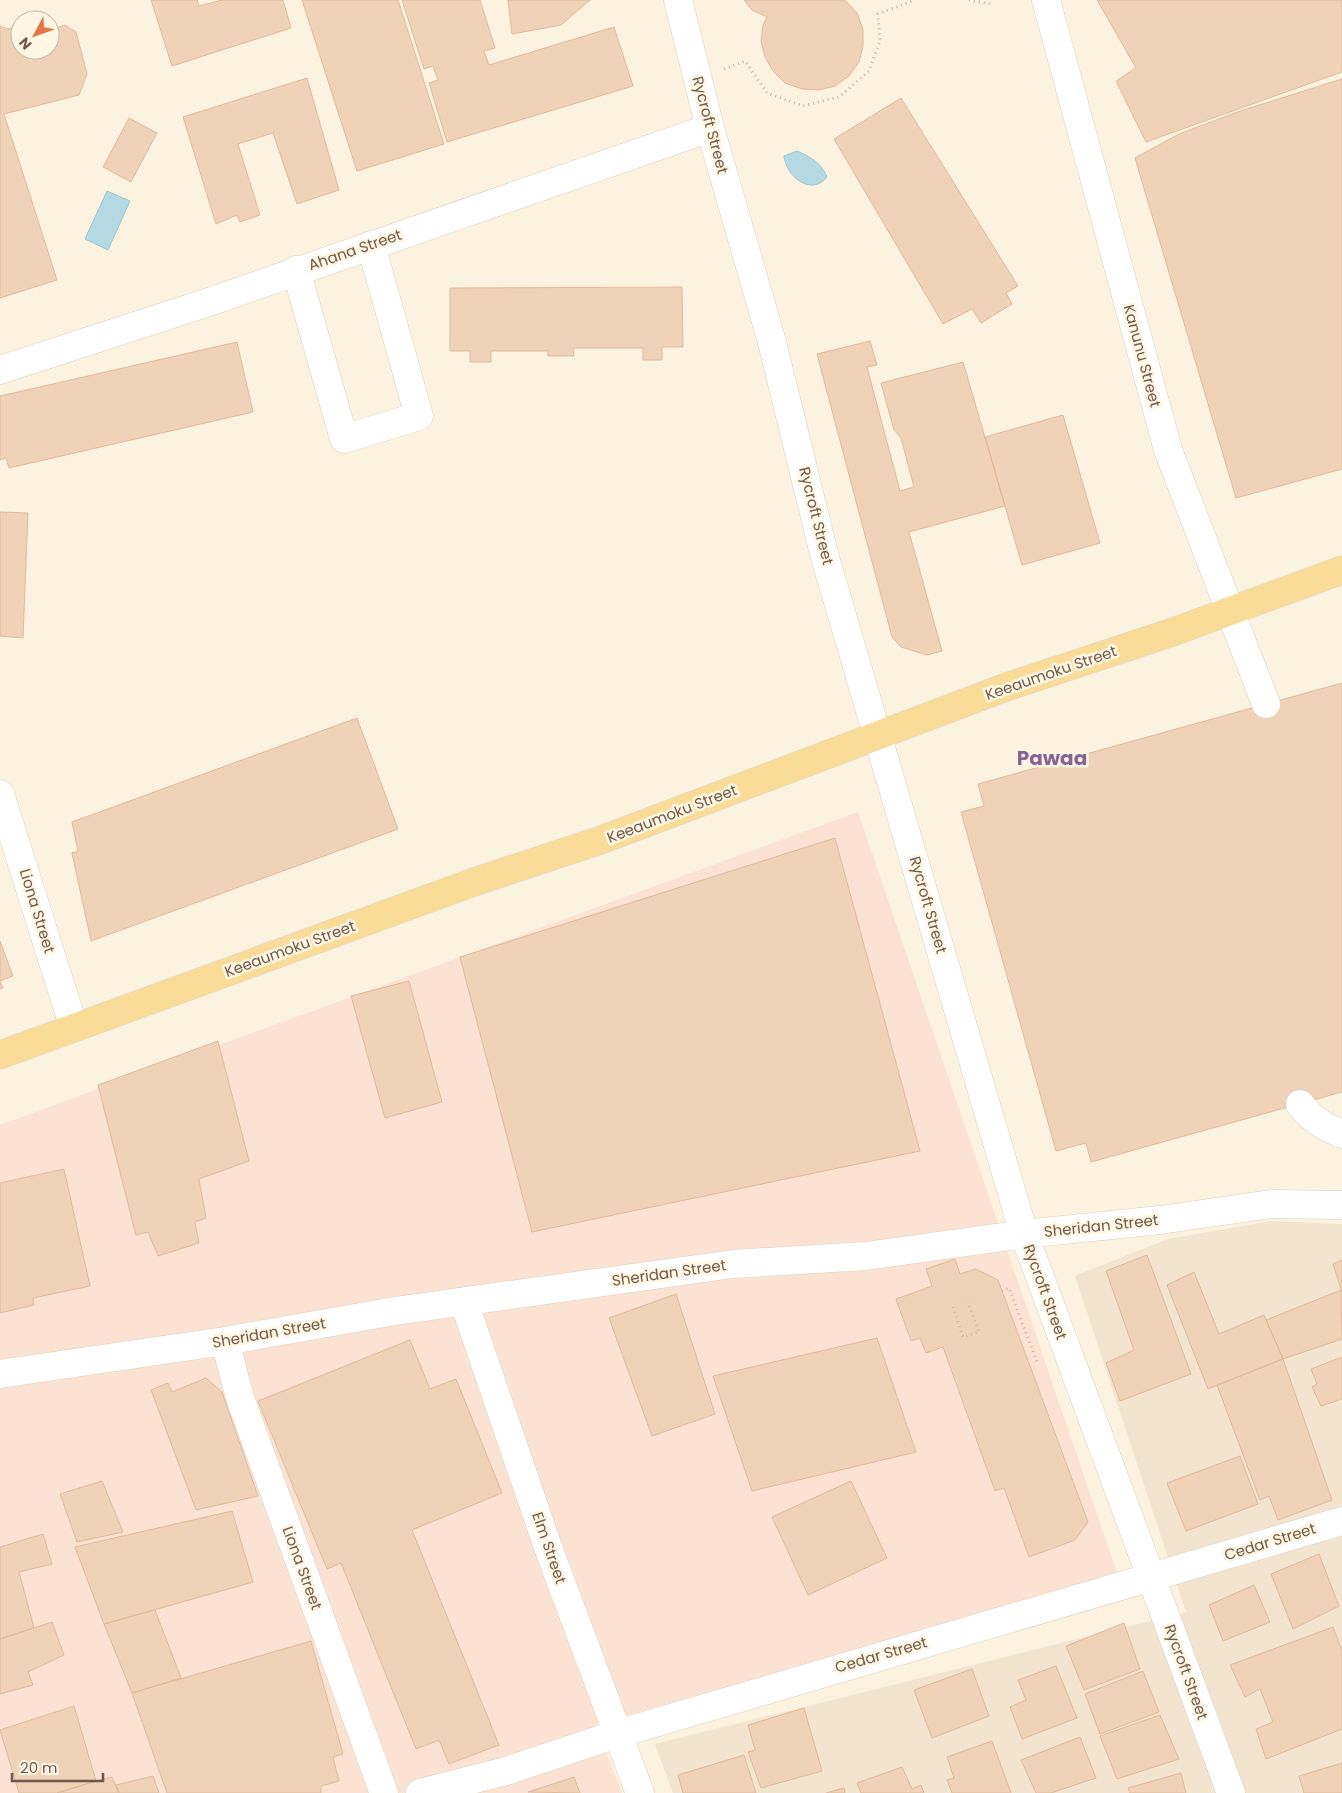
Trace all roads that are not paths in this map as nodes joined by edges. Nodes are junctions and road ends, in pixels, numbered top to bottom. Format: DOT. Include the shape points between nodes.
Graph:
graph roads {
  1 [pos="678,0"];
  2 [pos="1046,0"];
  3 [pos="710,128"];
  4 [pos="371,245"];
  5 [pos="296,270"];
  6 [pos="0,370"];
  7 [pos="1342,570"];
  8 [pos="1232,611"];
  9 [pos="1266,704"];
  10 [pos="878,736"];
  11 [pos="0,794"];
  12 [pos="74,1028"];
  13 [pos="0,1055"];
  14 [pos="1300,1104"];
  15 [pos="1342,1134"];
  16 [pos="1342,1205"];
  17 [pos="1024,1234"];
  18 [pos="464,1302"];
  19 [pos="225,1341"];
  20 [pos="0,1374"];
  21 [pos="1342,1521"];
  22 [pos="1152,1578"];
  23 [pos="616,1734"];
  24 [pos="384,1793"];
  25 [pos="420,1793"];
  26 [pos="640,1793"];
  27 [pos="1231,1793"];
  1 -- 3 [label="street, Rycroft Street"];
  2 -- 8 [label="street, Kanunu Street" via="1168,450"];
  3 -- 4 [label="street, Ahana Street"];
  3 -- 10 [label="street, Rycroft Street" via="772,342 824,554"];
  4 -- 5 [label="street, Ahana Street"];
  4 -- 5 [label="street" via="420,416 344,439"];
  5 -- 6 [label="street, Ahana Street"];
  7 -- 8 [label="main road, Keeaumoku Street"];
  8 -- 9 [label="street, Kanunu Street"];
  8 -- 10 [label="main road, Keeaumoku Street" via="1009,686"];
  10 -- 12 [label="main road, Keeaumoku Street" via="601,840 474,882"];
  10 -- 17 [label="street, Rycroft Street"];
  11 -- 12 [label="street, Liona Street"];
  12 -- 13 [label="main road, Keeaumoku Street"];
  14 -- 15 [label="street" via="1310,1118"];
  16 -- 17 [label="street, Sheridan Street" via="1271,1204"];
  17 -- 18 [label="street, Sheridan Street" via="866,1256 733,1264"];
  17 -- 22 [label="street, Rycroft Street"];
  18 -- 19 [label="street, Sheridan Street"];
  18 -- 23 [label="street, Elm Street"];
  19 -- 20 [label="street, Sheridan Street"];
  19 -- 24 [label="street, Liona Street" via="240,1398"];
  21 -- 22 [label="street, Cedar Street"];
  22 -- 23 [label="street, Cedar Street"];
  22 -- 27 [label="street, Rycroft Street"];
  23 -- 25 [label="street, Cedar Street" via="506,1771"];
  23 -- 26 [label="street, Elm Street"];
}
